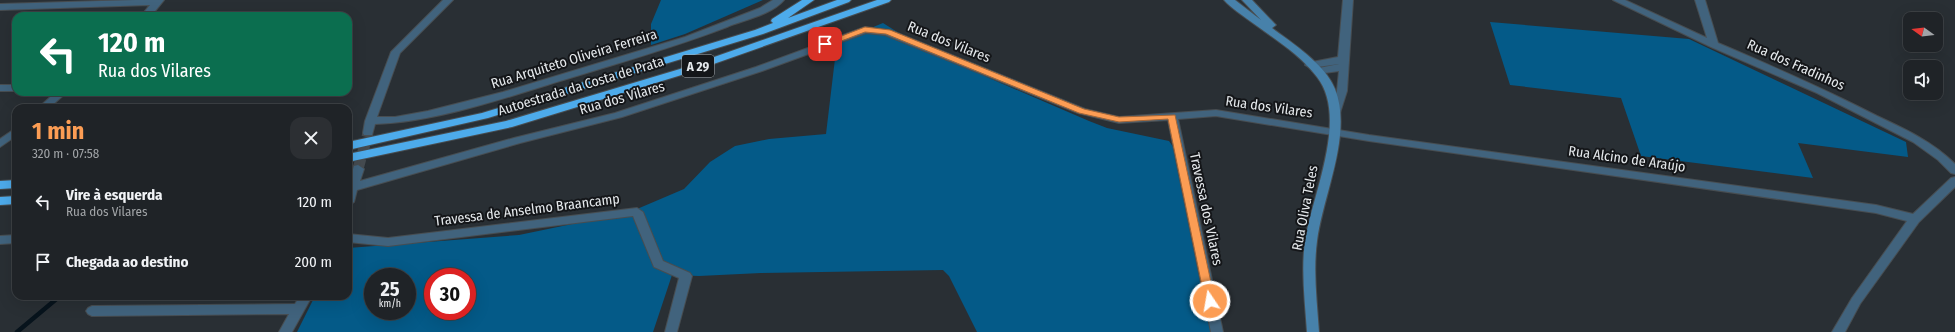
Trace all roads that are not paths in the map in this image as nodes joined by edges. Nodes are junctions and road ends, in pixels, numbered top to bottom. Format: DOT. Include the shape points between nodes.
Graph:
graph roads {
  1 [pos="445,0"];
  2 [pos="779,0"];
  3 [pos="809,0"];
  4 [pos="846,0"];
  5 [pos="886,0"];
  6 [pos="1229,0"];
  7 [pos="1247,0"];
  8 [pos="1348,0"];
  9 [pos="1618,0"];
  10 [pos="1700,0"];
  11 [pos="159,1"];
  12 [pos="0,7"];
  13 [pos="149,12"];
  14 [pos="759,32"];
  15 [pos="1714,45"];
  16 [pos="1293,49"];
  17 [pos="1343,61"];
  18 [pos="1314,68"];
  19 [pos="0,88"];
  20 [pos="12,88"];
  21 [pos="57,96"];
  22 [pos="48,104"];
  23 [pos="1335,113"];
  24 [pos="1172,116"];
  25 [pos="370,122"];
  26 [pos="1334,131"];
  27 [pos="368,133"];
  28 [pos="12,134"];
  29 [pos="0,144"];
  30 [pos="352,145"];
  31 [pos="352,157"];
  32 [pos="358,169"];
  33 [pos="1955,170"];
  34 [pos="1955,181"];
  35 [pos="0,184"];
  36 [pos="12,184"];
  37 [pos="352,184"];
  38 [pos="352,188"];
  39 [pos="0,200"];
  40 [pos="12,200"];
  41 [pos="1915,219"];
  42 [pos="12,238"];
  43 [pos="352,238"];
  44 [pos="0,240"];
  45 [pos="304,300"];
  46 [pos="299,309"];
  47 [pos="92,311"];
  48 [pos="285,332"];
  49 [pos="671,332"];
  50 [pos="1217,332"];
  51 [pos="1314,332"];
  52 [pos="1838,332"];
  1 -- 25 [label="street" via="396,52"];
  2 -- 25 [label="street, Rua Arquiteto Oliveira Ferreira" via="763,10 688,39 507,94 428,114"];
  3 -- 14 [label="highway"];
  4 -- 14 [label="highway, Autoestrada da Costa de Prata / A 29"];
  5 -- 31 [label="highway, Autoestrada da Costa de Prata / A 29" via="684,71 508,124"];
  6 -- 16 [label="main road, Rua Oliva Teles"];
  7 -- 16 [label="main road, Rua Oliva Teles"];
  8 -- 17 [label="street, Rua Oliva Teles"];
  9 -- 15 [label="street, Rua dos Fradinhos"];
  10 -- 15 [label="street"];
  11 -- 12 [label="street"];
  11 -- 13 [label="street"];
  14 -- 30 [label="highway, Autoestrada da Costa de Prata / A 29" via="484,116"];
  15 -- 33 [label="street, Rua dos Fradinhos" via="1820,91 1917,140 1942,157"];
  16 -- 18 [label="main road, Rua Oliva Teles"];
  17 -- 18 [label="street" via="1334,69"];
  17 -- 23 [label="street, Rua Oliva Teles" via="1342,91"];
  18 -- 23 [label="main road, Rua Oliva Teles" via="1329,88"];
  19 -- 20 [label="street"];
  21 -- 22 [label="street"];
  23 -- 26 [label="main road, Rua Oliva Teles"];
  24 -- 26 [label="street, Rua dos Vilares" via="1216,113"];
  24 -- 38 [label="street, Rua dos Vilares" via="1119,120 1082,111 887,32 865,30 618,116 458,156"];
  24 -- 50 [label="street, Travessa dos Vilares"];
  25 -- 27 [label="street"];
  26 -- 41 [label="street, Rua Alcino de Araújo" via="1868,208"];
  26 -- 51 [label="main road, Rua Oliva Teles" via="1311,242 1310,299"];
  28 -- 29 [label="street"];
  32 -- 37 [label="street"];
  34 -- 41 [label="street"];
  35 -- 36 [label="highway"];
  39 -- 40 [label="highway"];
  41 -- 52 [label="street" via="1856,301"];
  42 -- 44 [label="street"];
  43 -- 49 [label="street, Travessa de Anselmo Braancamp" via="388,242 637,212 658,264 686,276"];
  45 -- 46 [label="street"];
  46 -- 47 [label="street"];
  46 -- 48 [label="street"];
}
